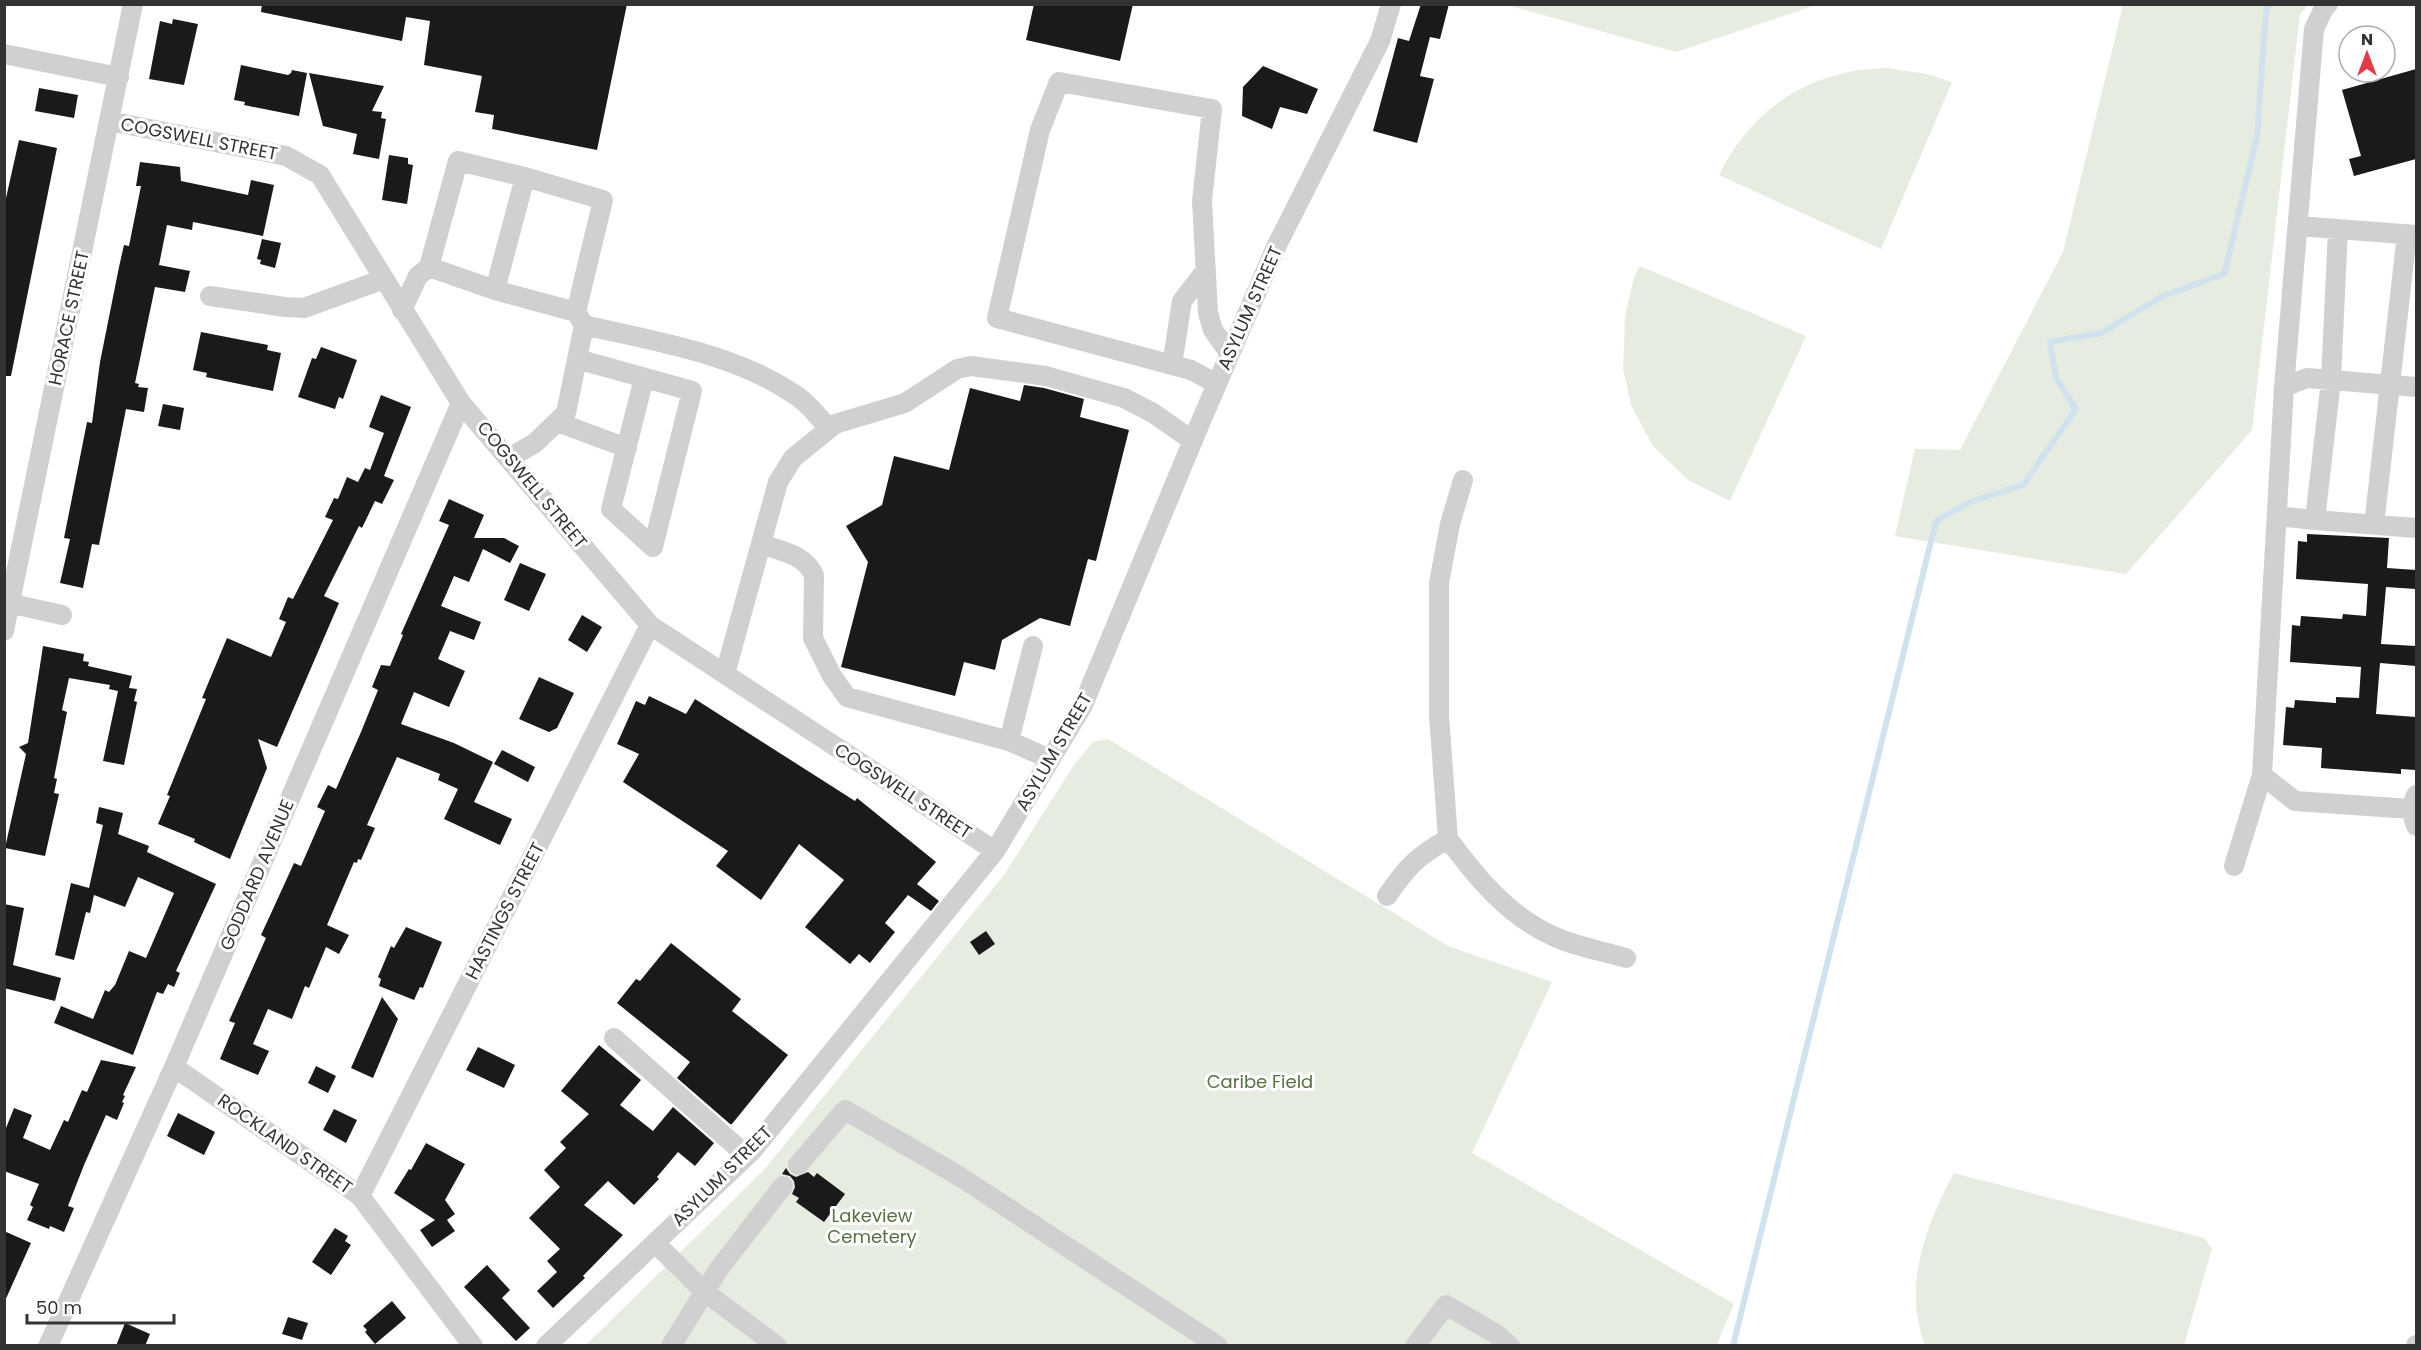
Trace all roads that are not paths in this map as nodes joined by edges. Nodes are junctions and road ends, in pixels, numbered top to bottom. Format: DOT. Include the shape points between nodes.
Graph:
graph roads {
  1 [pos="133,4"];
  2 [pos="1391,4"];
  3 [pos="2328,4"];
  4 [pos="4,54"];
  5 [pos="119,77"];
  6 [pos="109,121"];
  7 [pos="525,177"];
  8 [pos="2298,226"];
  9 [pos="2338,229"];
  10 [pos="2412,235"];
  11 [pos="429,267"];
  12 [pos="1206,270"];
  13 [pos="384,279"];
  14 [pos="495,290"];
  15 [pos="210,296"];
  16 [pos="402,309"];
  17 [pos="580,319"];
  18 [pos="1230,354"];
  19 [pos="577,359"];
  20 [pos="1172,365"];
  21 [pos="644,378"];
  22 [pos="2331,380"];
  23 [pos="1217,384"];
  24 [pos="2388,385"];
  25 [pos="2284,387"];
  26 [pos="2416,387"];
  27 [pos="461,403"];
  28 [pos="557,422"];
  29 [pos="829,428"];
  30 [pos="1192,441"];
  31 [pos="627,448"];
  32 [pos="509,458"];
  33 [pos="1463,480"];
  34 [pos="2277,516"];
  35 [pos="2315,520"];
  36 [pos="2374,525"];
  37 [pos="2416,528"];
  38 [pos="761,544"];
  39 [pos="7,603"];
  40 [pos="62,615"];
  41 [pos="650,625"];
  42 [pos="4,631"];
  43 [pos="1033,646"];
  44 [pos="725,674"];
  45 [pos="1009,741"];
  46 [pos="1050,759"];
  47 [pos="2262,775"];
  48 [pos="2415,810"];
  49 [pos="1448,839"];
  50 [pos="995,851"];
  51 [pos="2234,866"];
  52 [pos="1387,896"];
  53 [pos="1626,958"];
  54 [pos="614,1038"];
  55 [pos="174,1067"];
  56 [pos="747,1156"];
  57 [pos="798,1165"];
  58 [pos="783,1186"];
  59 [pos="360,1196"];
  60 [pos="655,1243"];
  61 [pos="705,1292"];
  62 [pos="1197,1340"];
  63 [pos="48,1346"];
  64 [pos="473,1346"];
  65 [pos="546,1346"];
  66 [pos="671,1346"];
  67 [pos="777,1346"];
  68 [pos="1218,1346"];
  69 [pos="1415,1346"];
  70 [pos="1510,1346"];
  1 -- 5 [label="street, HORACE STREET"];
  2 -- 18 [label="street, ASYLUM STREET" via="1380,41 1276,247"];
  3 -- 8 [label="street" via="2314,29"];
  4 -- 5 [label="street"];
  5 -- 6 [label="street, HORACE STREET"];
  6 -- 13 [label="street, COGSWELL STREET" via="286,156 320,175"];
  6 -- 39 [label="street, HORACE STREET"];
  7 -- 11 [label="street" via="459,161"];
  7 -- 14 [label="street"];
  7 -- 17 [label="street" via="603,200"];
  8 -- 9 [label="street"];
  8 -- 25 [label="street"];
  9 -- 10 [label="street"];
  9 -- 22 [label="street"];
  10 -- 24 [label="street"];
  11 -- 14 [label="street"];
  11 -- 16 [label="street" via="418,276"];
  12 -- 18 [label="street" via="1208,314 1213,330"];
  12 -- 20 [label="street" via="1182,301"];
  12 -- 20 [label="street" via="1202,201 1212,109 1059,82 1040,130 997,318"];
  13 -- 15 [label="street" via="303,308"];
  13 -- 16 [label="street, COGSWELL STREET"];
  14 -- 17 [label="street"];
  16 -- 27 [label="street, COGSWELL STREET"];
  17 -- 19 [label="street"];
  17 -- 29 [label="street" via="722,359 760,375 798,396"];
  18 -- 23 [label="street, ASYLUM STREET"];
  19 -- 21 [label="street"];
  19 -- 28 [label="street" via="566,413"];
  20 -- 23 [label="street"];
  21 -- 31 [label="street"];
  21 -- 31 [label="street" via="692,392 653,548 612,509"];
  22 -- 24 [label="street"];
  22 -- 25 [label="street" via="2307,378"];
  22 -- 35 [label="street"];
  23 -- 30 [label="street, ASYLUM STREET"];
  24 -- 26 [label="street"];
  24 -- 36 [label="street"];
  25 -- 34 [label="street"];
  27 -- 32 [label="street, COGSWELL STREET"];
  27 -- 55 [label="street, GODDARD AVENUE"];
  28 -- 31 [label="street"];
  28 -- 32 [label="street" via="535,443"];
  29 -- 30 [label="street" via="905,403 957,369 971,366 1046,376 1125,398"];
  29 -- 38 [label="street" via="793,458 778,482"];
  30 -- 46 [label="street, ASYLUM STREET" via="1083,705"];
  32 -- 41 [label="street, COGSWELL STREET"];
  33 -- 49 [label="street" via="1439,583 1439,715"];
  34 -- 35 [label="street"];
  34 -- 47 [label="street"];
  35 -- 36 [label="street"];
  36 -- 37 [label="street"];
  38 -- 44 [label="street"];
  38 -- 45 [label="street" via="798,557 810,566 814,575 813,638 847,697"];
  39 -- 40 [label="street"];
  39 -- 42 [label="street, HORACE STREET"];
  41 -- 44 [label="street, COGSWELL STREET"];
  41 -- 59 [label="street, HASTINGS STREET"];
  43 -- 45 [label="street"];
  44 -- 50 [label="street, COGSWELL STREET"];
  45 -- 46 [label="street"];
  46 -- 50 [label="street, ASYLUM STREET"];
  47 -- 48 [label="street" via="2295,801"];
  47 -- 51 [label="street"];
  49 -- 52 [label="street" via="1422,854"];
  49 -- 53 [label="street" via="1479,881 1519,918 1557,938"];
  50 -- 56 [label="street, ASYLUM STREET"];
  54 -- 56 [label="street"];
  55 -- 59 [label="street, ROCKLAND STREET"];
  55 -- 63 [label="street, GODDARD AVENUE"];
  56 -- 60 [label="street, ASYLUM STREET"];
  57 -- 62 [label="street" via="845,1110 959,1176"];
  58 -- 61 [label="street"];
  59 -- 64 [label="street, ROCKLAND STREET"];
  60 -- 61 [label="street"];
  60 -- 65 [label="street, ASYLUM STREET"];
  61 -- 66 [label="street"];
  61 -- 67 [label="street"];
  62 -- 68 [label="street"];
  69 -- 70 [label="street" via="1446,1305"];
}
